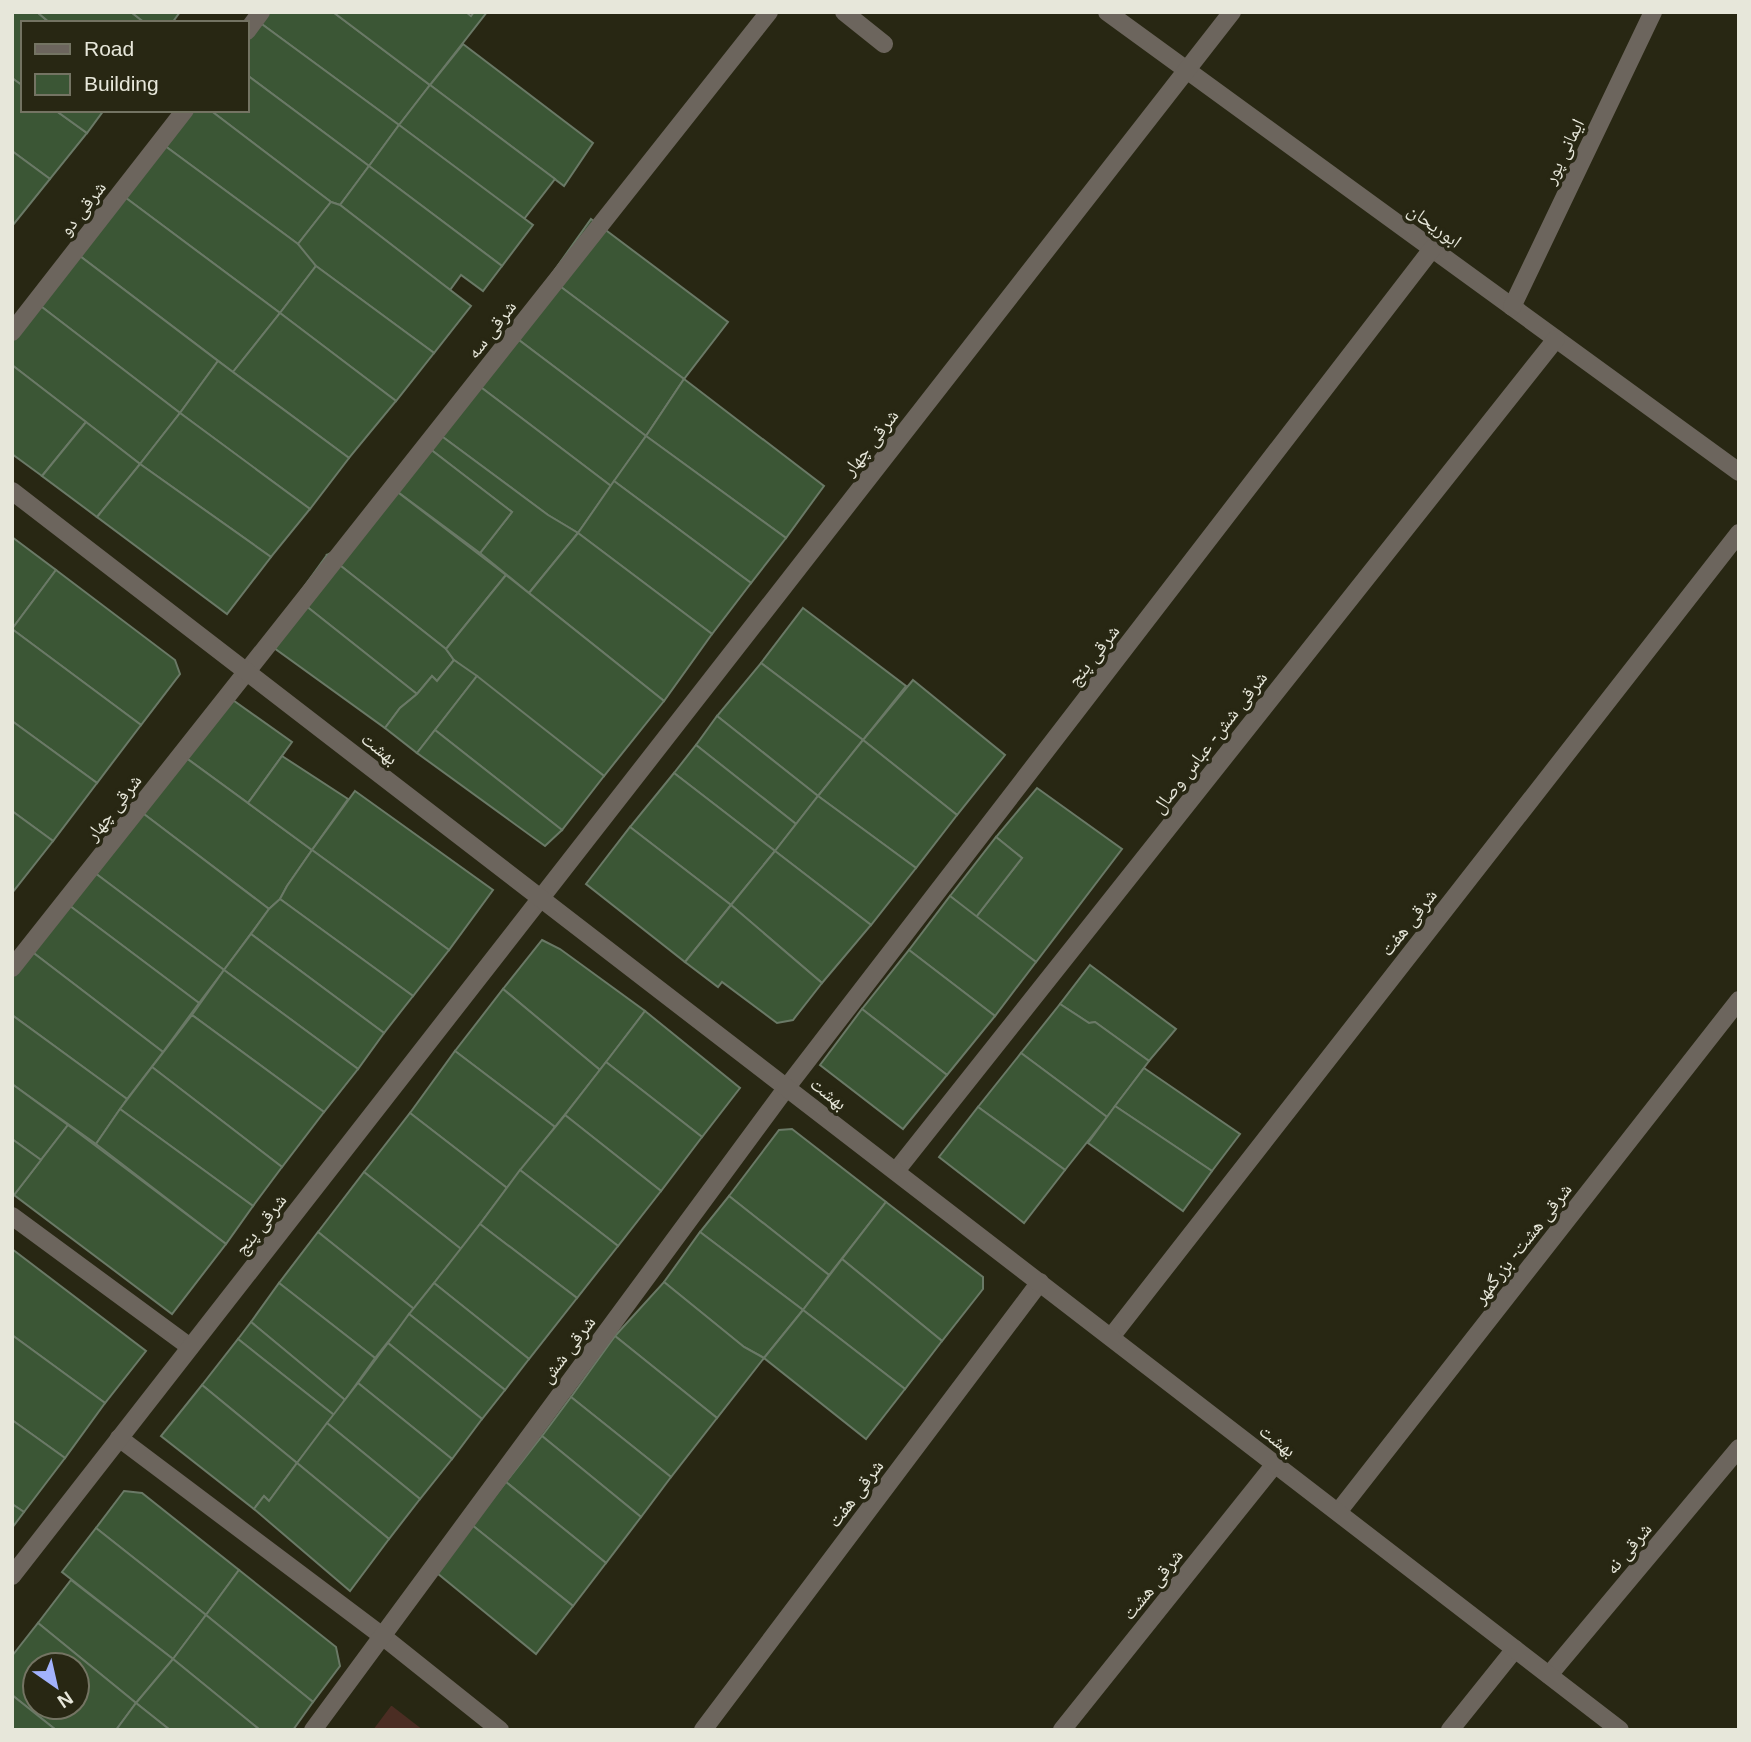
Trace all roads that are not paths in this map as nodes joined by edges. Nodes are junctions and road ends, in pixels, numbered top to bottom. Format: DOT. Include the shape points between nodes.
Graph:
graph roads {
  1 [pos="261,12"];
  2 [pos="769,12"];
  3 [pos="844,12"];
  4 [pos="1107,12"];
  5 [pos="1232,12"];
  6 [pos="1653,12"];
  7 [pos="248,29"];
  8 [pos="884,44"];
  9 [pos="1187,71"];
  10 [pos="183,112"];
  11 [pos="1432,249"];
  12 [pos="1512,307"];
  13 [pos="12,332"];
  14 [pos="1556,340"];
  15 [pos="1739,472"];
  16 [pos="12,491"];
  17 [pos="1739,533"];
  18 [pos="247,672"];
  19 [pos="541,898"];
  20 [pos="12,968"];
  21 [pos="1739,1000"];
  22 [pos="787,1087"];
  23 [pos="896,1171"];
  24 [pos="12,1216"];
  25 [pos="1040,1282"];
  26 [pos="1111,1337"];
  27 [pos="190,1347"];
  28 [pos="119,1438"];
  29 [pos="1739,1448"];
  30 [pos="1275,1464"];
  31 [pos="1338,1512"];
  32 [pos="12,1576"];
  33 [pos="380,1635"];
  34 [pos="1515,1649"];
  35 [pos="1549,1675"];
  36 [pos="313,1730"];
  37 [pos="500,1730"];
  38 [pos="703,1730"];
  39 [pos="1062,1730"];
  40 [pos="1450,1730"];
  41 [pos="1620,1730"];
  1 -- 7 [label="street"];
  2 -- 18 [label="street, شرقی سه"];
  3 -- 8 [label="street"];
  4 -- 9 [label="street, ابوریحان"];
  5 -- 9 [label="street, شرقی چهار"];
  6 -- 12 [label="street, ایمانی پور"];
  9 -- 11 [label="street, ابوریحان"];
  9 -- 19 [label="street, شرقی چهار"];
  10 -- 13 [label="street, شرقی دو"];
  11 -- 12 [label="street, ابوریحان"];
  11 -- 22 [label="street, شرقی پنج"];
  12 -- 14 [label="street, ابوریحان"];
  14 -- 15 [label="street, ابوریحان"];
  14 -- 23 [label="street, شرقی شش- عباس وصال"];
  16 -- 18 [label="street, بهشت"];
  17 -- 26 [label="street, شرقی هفت"];
  18 -- 19 [label="street, بهشت"];
  18 -- 20 [label="street, شرقی چهار"];
  19 -- 22 [label="street, بهشت"];
  19 -- 27 [label="street, شرقی پنج"];
  21 -- 31 [label="street, شرقی هشت- بزرگمهر"];
  22 -- 23 [label="street, بهشت"];
  22 -- 33 [label="street, شرقی شش"];
  23 -- 25 [label="street, بهشت"];
  24 -- 27 [label="street"];
  25 -- 26 [label="street, بهشت"];
  25 -- 38 [label="street, شرقی هفت"];
  26 -- 30 [label="street, بهشت"];
  27 -- 28 [label="street, شرقی پنج"];
  28 -- 32 [label="street, شرقی پنج"];
  28 -- 33 [label="street"];
  29 -- 35 [label="street, شرقی نه"];
  30 -- 31 [label="street, بهشت"];
  30 -- 39 [label="street, شرقی هشت"];
  31 -- 34 [label="street, بهشت"];
  33 -- 36 [label="street, شرقی شش"];
  33 -- 37 [label="street"];
  34 -- 35 [label="street, بهشت"];
  34 -- 40 [label="street"];
  35 -- 41 [label="street, بهشت"];
}
